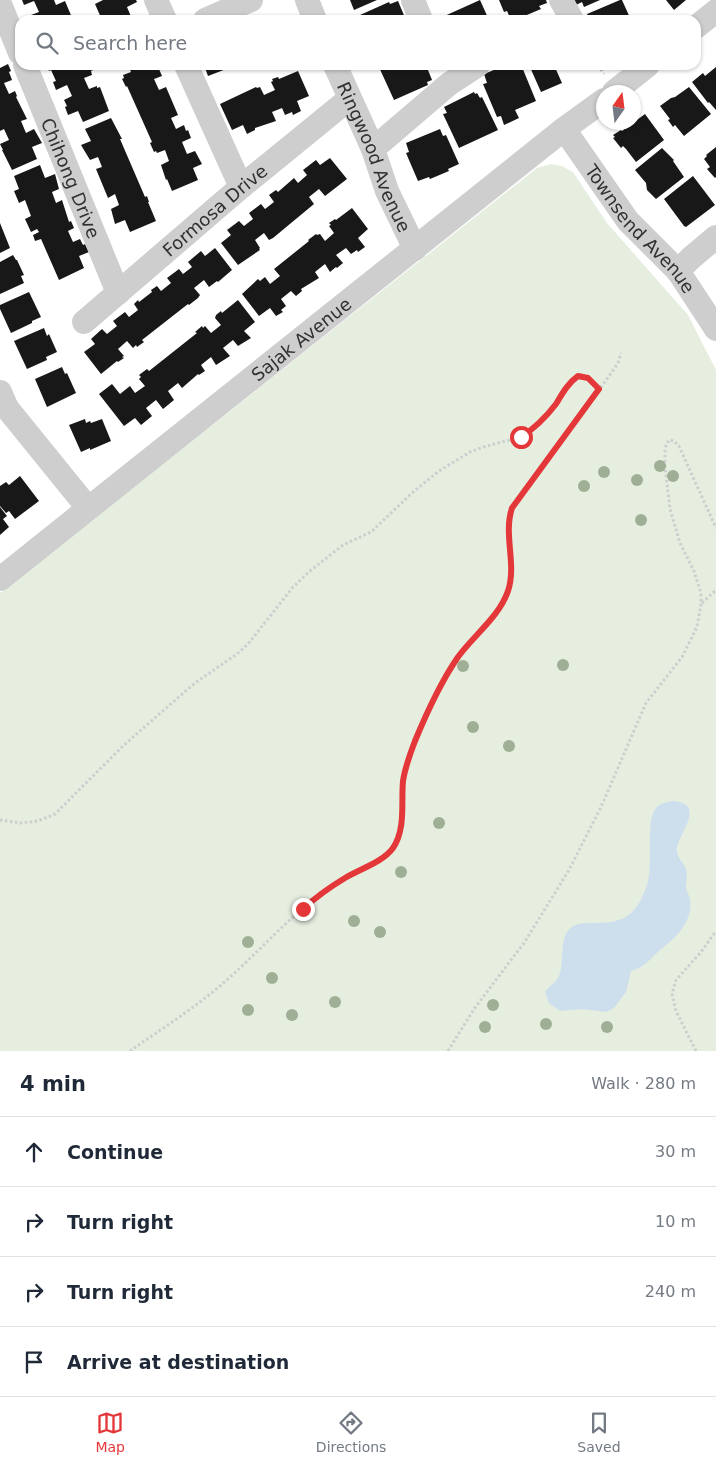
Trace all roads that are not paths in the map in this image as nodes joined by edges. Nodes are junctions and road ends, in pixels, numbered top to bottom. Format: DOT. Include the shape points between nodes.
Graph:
graph roads {
  1 [pos="156,0"];
  2 [pos="251,0"];
  3 [pos="307,0"];
  4 [pos="413,0"];
  5 [pos="561,0"];
  6 [pos="0,4"];
  7 [pos="716,11"];
  8 [pos="163,15"];
  9 [pos="216,15"];
  10 [pos="314,15"];
  11 [pos="419,15"];
  12 [pos="569,15"];
  13 [pos="701,23"];
  14 [pos="15,41"];
  15 [pos="27,70"];
  16 [pos="188,70"];
  17 [pos="336,70"];
  18 [pos="462,70"];
  19 [pos="642,70"];
  20 [pos="445,75"];
  21 [pos="623,85"];
  22 [pos="349,99"];
  23 [pos="596,106"];
  24 [pos="564,129"];
  25 [pos="373,149"];
  26 [pos="241,187"];
  27 [pos="716,237"];
  28 [pos="415,249"];
  29 [pos="678,272"];
  30 [pos="118,293"];
  31 [pos="84,322"];
  32 [pos="716,329"];
  33 [pos="0,392"];
  34 [pos="88,508"];
  35 [pos="0,579"];
  1 -- 8 [label="street"];
  2 -- 9 [label="street"];
  3 -- 10 [label="street"];
  4 -- 11 [label="street"];
  5 -- 12 [label="street"];
  6 -- 14 [label="street"];
  7 -- 13 [label="street"];
  15 -- 30 [label="street, Chihong Drive"];
  16 -- 26 [label="street"];
  17 -- 22 [label="street, Ringwood Avenue"];
  18 -- 20 [label="street"];
  19 -- 21 [label="street"];
  20 -- 25 [label="street"];
  22 -- 25 [label="street, Ringwood Avenue"];
  22 -- 26 [label="street, Formosa Drive"];
  23 -- 24 [label="street, Sajak Avenue"];
  24 -- 28 [label="street, Sajak Avenue"];
  24 -- 29 [label="street, Townsend Avenue" via="628,222"];
  25 -- 28 [label="street, Ringwood Avenue" via="387,191"];
  26 -- 30 [label="street, Formosa Drive"];
  27 -- 29 [label="street"];
  28 -- 34 [label="street, Sajak Avenue"];
  29 -- 32 [label="street, Townsend Avenue"];
  30 -- 31 [label="street, Formosa Drive"];
  33 -- 34 [label="street" via="7,408"];
  34 -- 35 [label="street, Sajak Avenue"];
}
